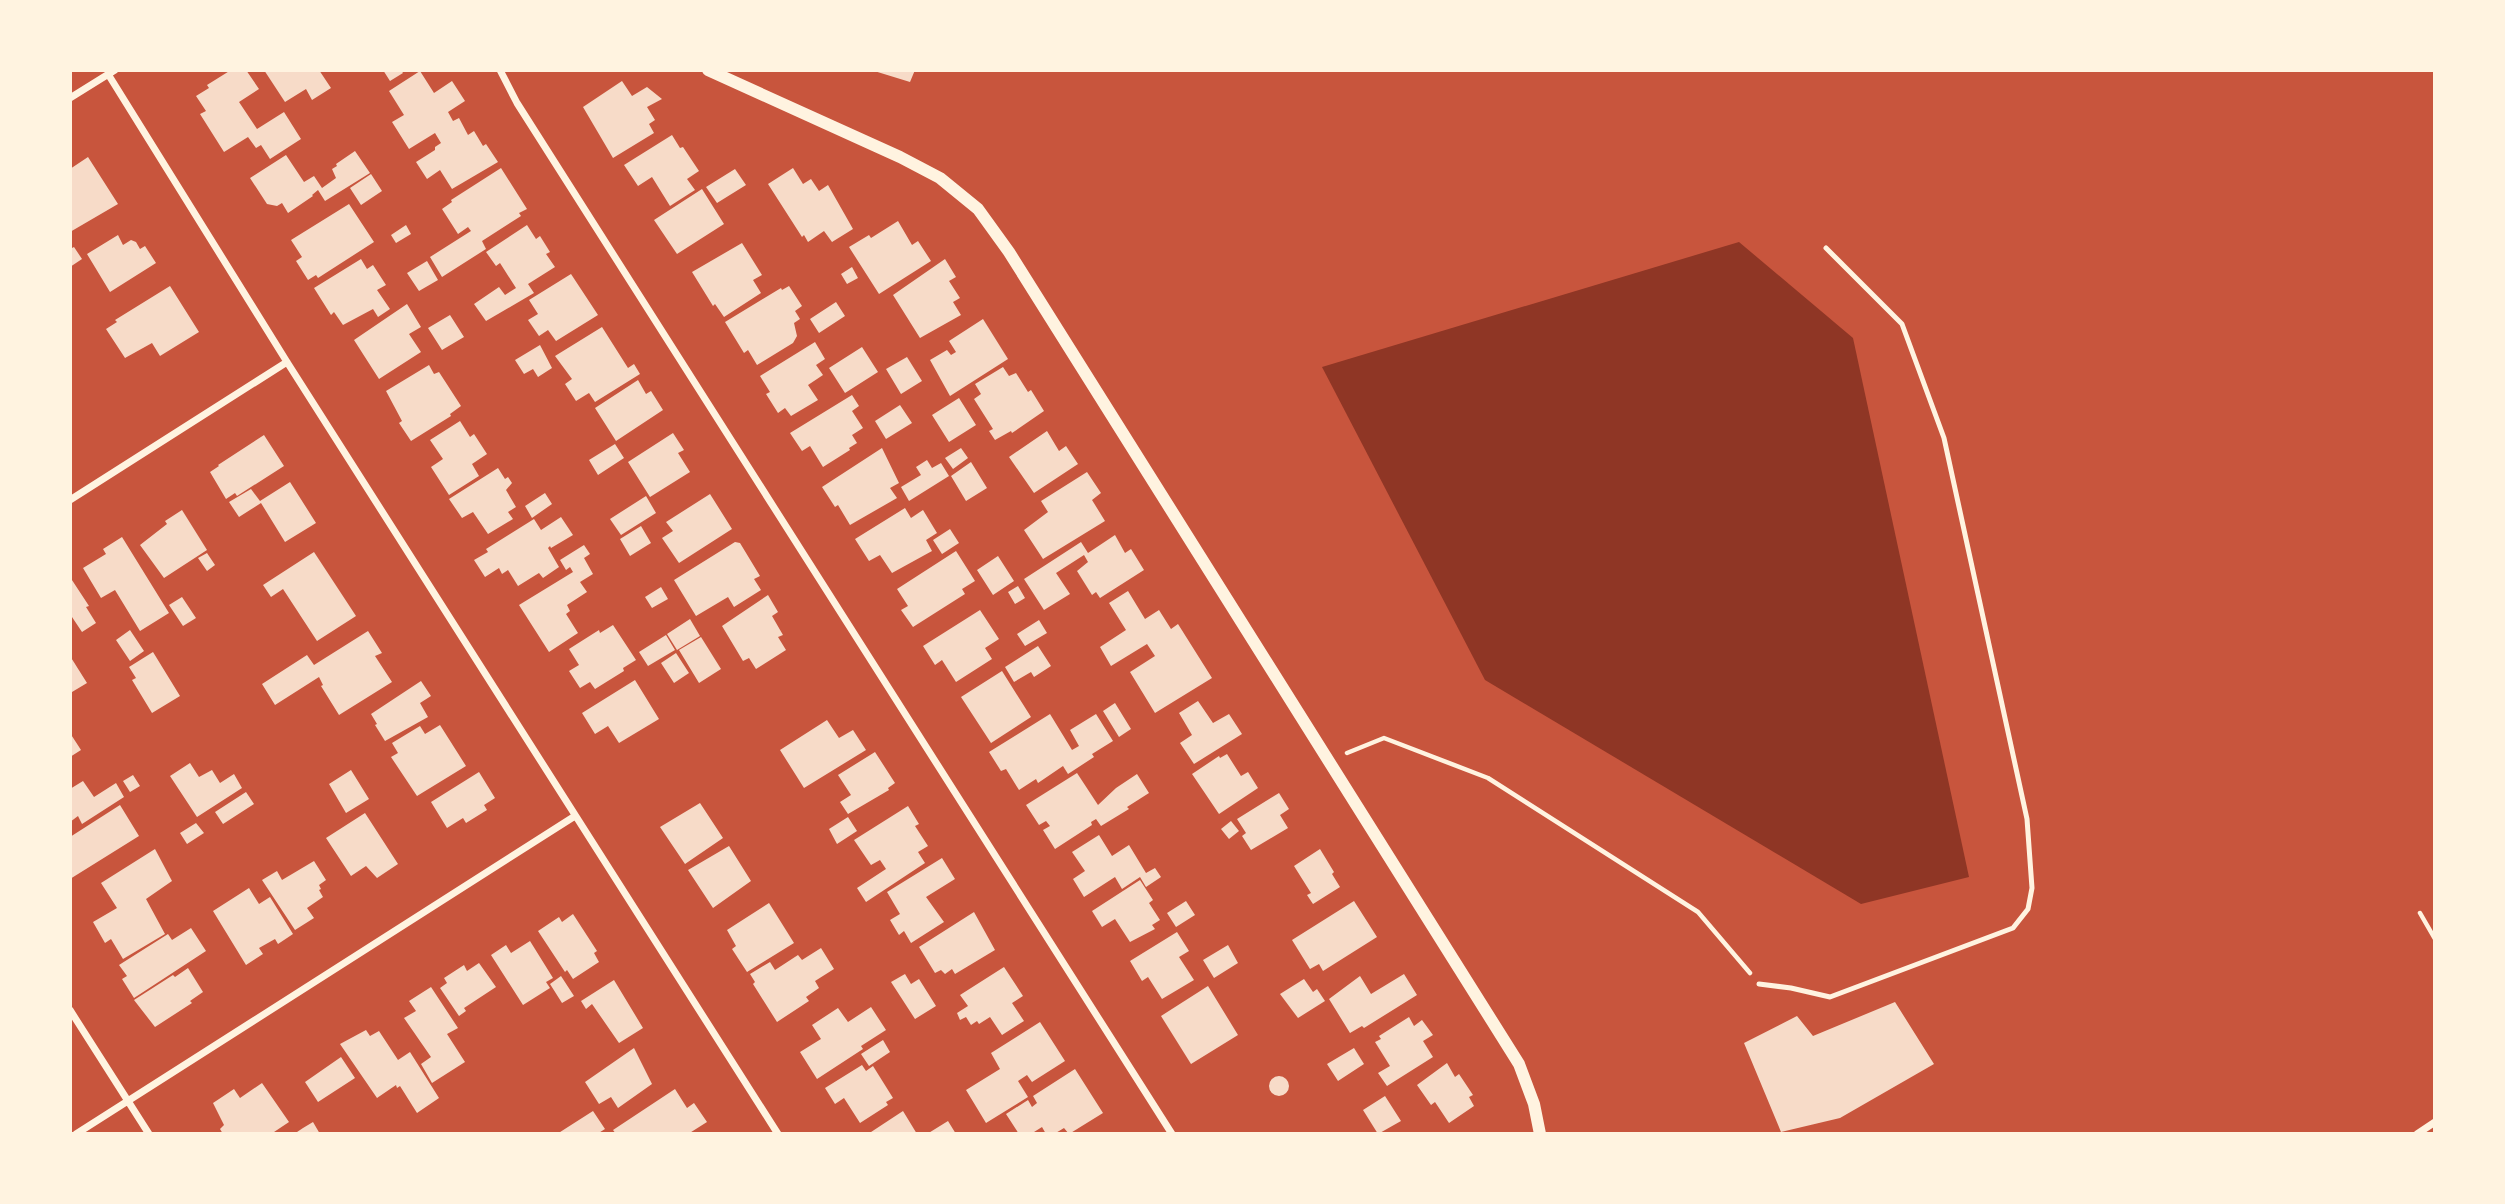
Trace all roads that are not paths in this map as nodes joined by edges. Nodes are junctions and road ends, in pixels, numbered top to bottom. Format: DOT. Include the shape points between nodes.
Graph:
graph roads {
  1 [pos="500,70"];
  2 [pos="708,70"];
  3 [pos="111,72"];
  4 [pos="70,98"];
  5 [pos="1826,248"];
  6 [pos="287,362"];
  7 [pos="70,500"];
  8 [pos="575,816"];
  9 [pos="1759,984"];
  10 [pos="70,1010"];
  11 [pos="127,1101"];
  12 [pos="2435,1122"];
  13 [pos="76,1134"];
  14 [pos="149,1134"];
  15 [pos="778,1134"];
  16 [pos="1172,1134"];
  17 [pos="1540,1134"];
  18 [pos="2417,1134"];
  1 -- 16 [label="street"];
  2 -- 17 [label="street" via="900,157 940,178 978,209 1519,1064"];
  3 -- 4 [label="street"];
  3 -- 6 [label="street"];
  5 -- 9 [label="lane" via="1902,324 1944,438 2027,819 2032,888 2028,909 2013,928 1830,998"];
  6 -- 7 [label="street"];
  6 -- 8 [label="street"];
  8 -- 11 [label="street"];
  8 -- 15 [label="street"];
  10 -- 11 [label="street"];
  11 -- 13 [label="street"];
  11 -- 14 [label="street"];
  12 -- 18 [label="street"];
}
